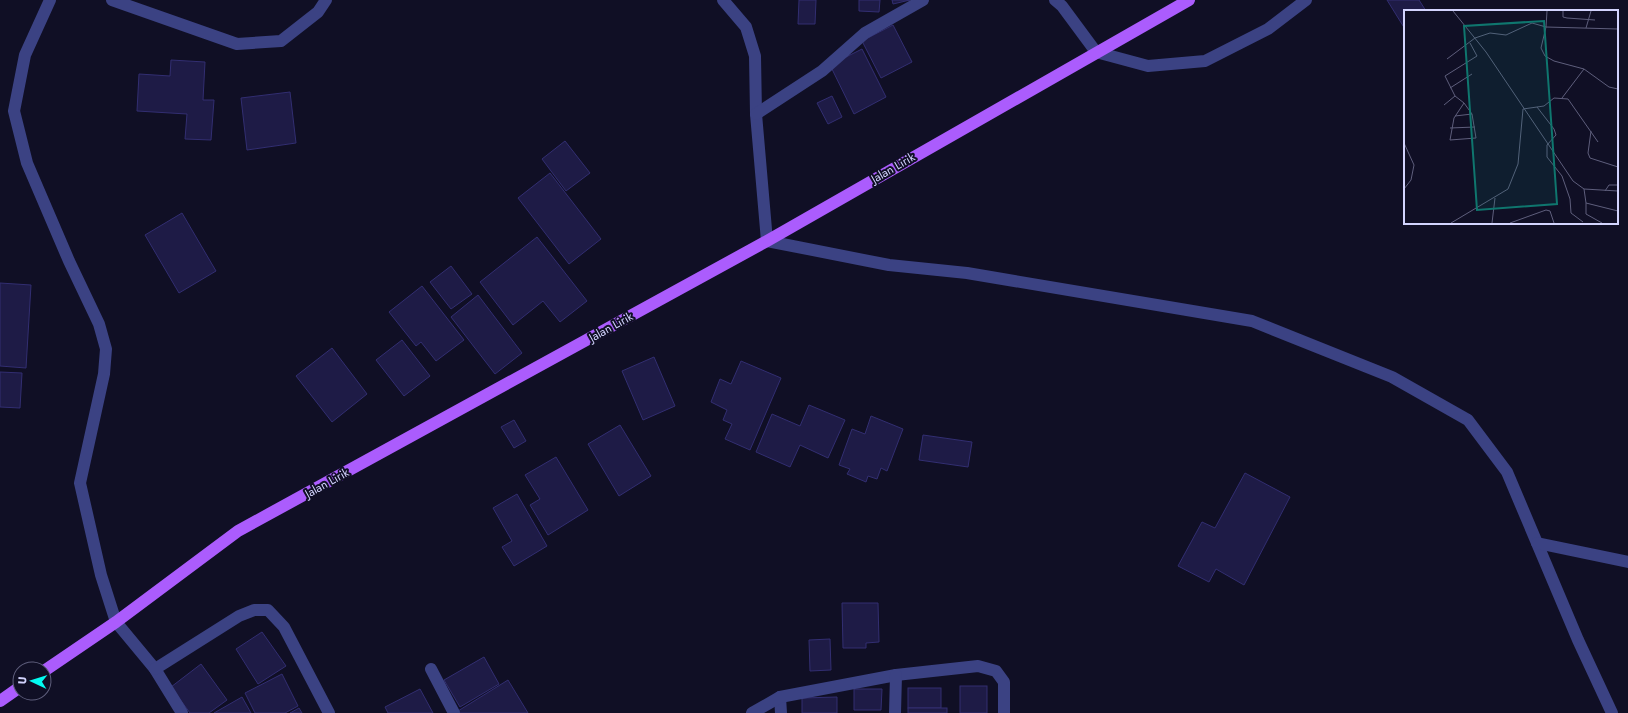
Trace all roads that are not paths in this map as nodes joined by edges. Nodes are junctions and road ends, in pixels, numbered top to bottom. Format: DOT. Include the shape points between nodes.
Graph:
graph roads {
  1 [pos="50,0"];
  2 [pos="112,0"];
  3 [pos="326,0"];
  4 [pos="723,0"];
  5 [pos="923,0"];
  6 [pos="1055,0"];
  7 [pos="1189,0"];
  8 [pos="1306,0"];
  9 [pos="1096,52"];
  10 [pos="756,114"];
  11 [pos="767,241"];
  12 [pos="1537,542"];
  13 [pos="1628,562"];
  14 [pos="116,622"];
  15 [pos="52,666"];
  16 [pos="155,669"];
  17 [pos="431,669"];
  18 [pos="896,675"];
  19 [pos="12,693"];
  20 [pos="780,697"];
  21 [pos="0,701"];
  22 [pos="182,713"];
  23 [pos="329,713"];
  24 [pos="454,713"];
  25 [pos="752,713"];
  26 [pos="781,713"];
  27 [pos="895,713"];
  28 [pos="1004,713"];
  29 [pos="1612,713"];
  1 -- 14 [label="street" via="25,55 14,111 27,163 99,324 106,349 104,374 80,483"];
  2 -- 3 [label="street" via="237,44 281,41 318,12"];
  4 -- 10 [label="street" via="746,27 755,56"];
  5 -- 10 [label="street" via="865,33 822,71"];
  6 -- 9 [label="street"];
  7 -- 9 [label="main road, Jalan Lirik"];
  8 -- 9 [label="street" via="1268,29 1205,61 1148,66"];
  9 -- 11 [label="main road, Jalan Lirik"];
  10 -- 11 [label="street"];
  11 -- 12 [label="street" via="889,265 966,273 1252,321 1392,378 1468,420 1507,472"];
  11 -- 14 [label="main road, Jalan Lirik" via="238,531"];
  12 -- 13 [label="street"];
  12 -- 29 [label="street"];
  14 -- 15 [label="main road, Jalan Lirik"];
  14 -- 16 [label="street"];
  16 -- 22 [label="street"];
  16 -- 23 [label="street" via="239,616 254,610 268,610 284,627"];
  17 -- 24 [label="street"];
  18 -- 20 [label="street"];
  18 -- 27 [label="street"];
  18 -- 28 [label="street" via="978,666 996,671 1004,682"];
  19 -- 21 [label="main road"];
  20 -- 25 [label="street"];
  20 -- 26 [label="street"];
}
